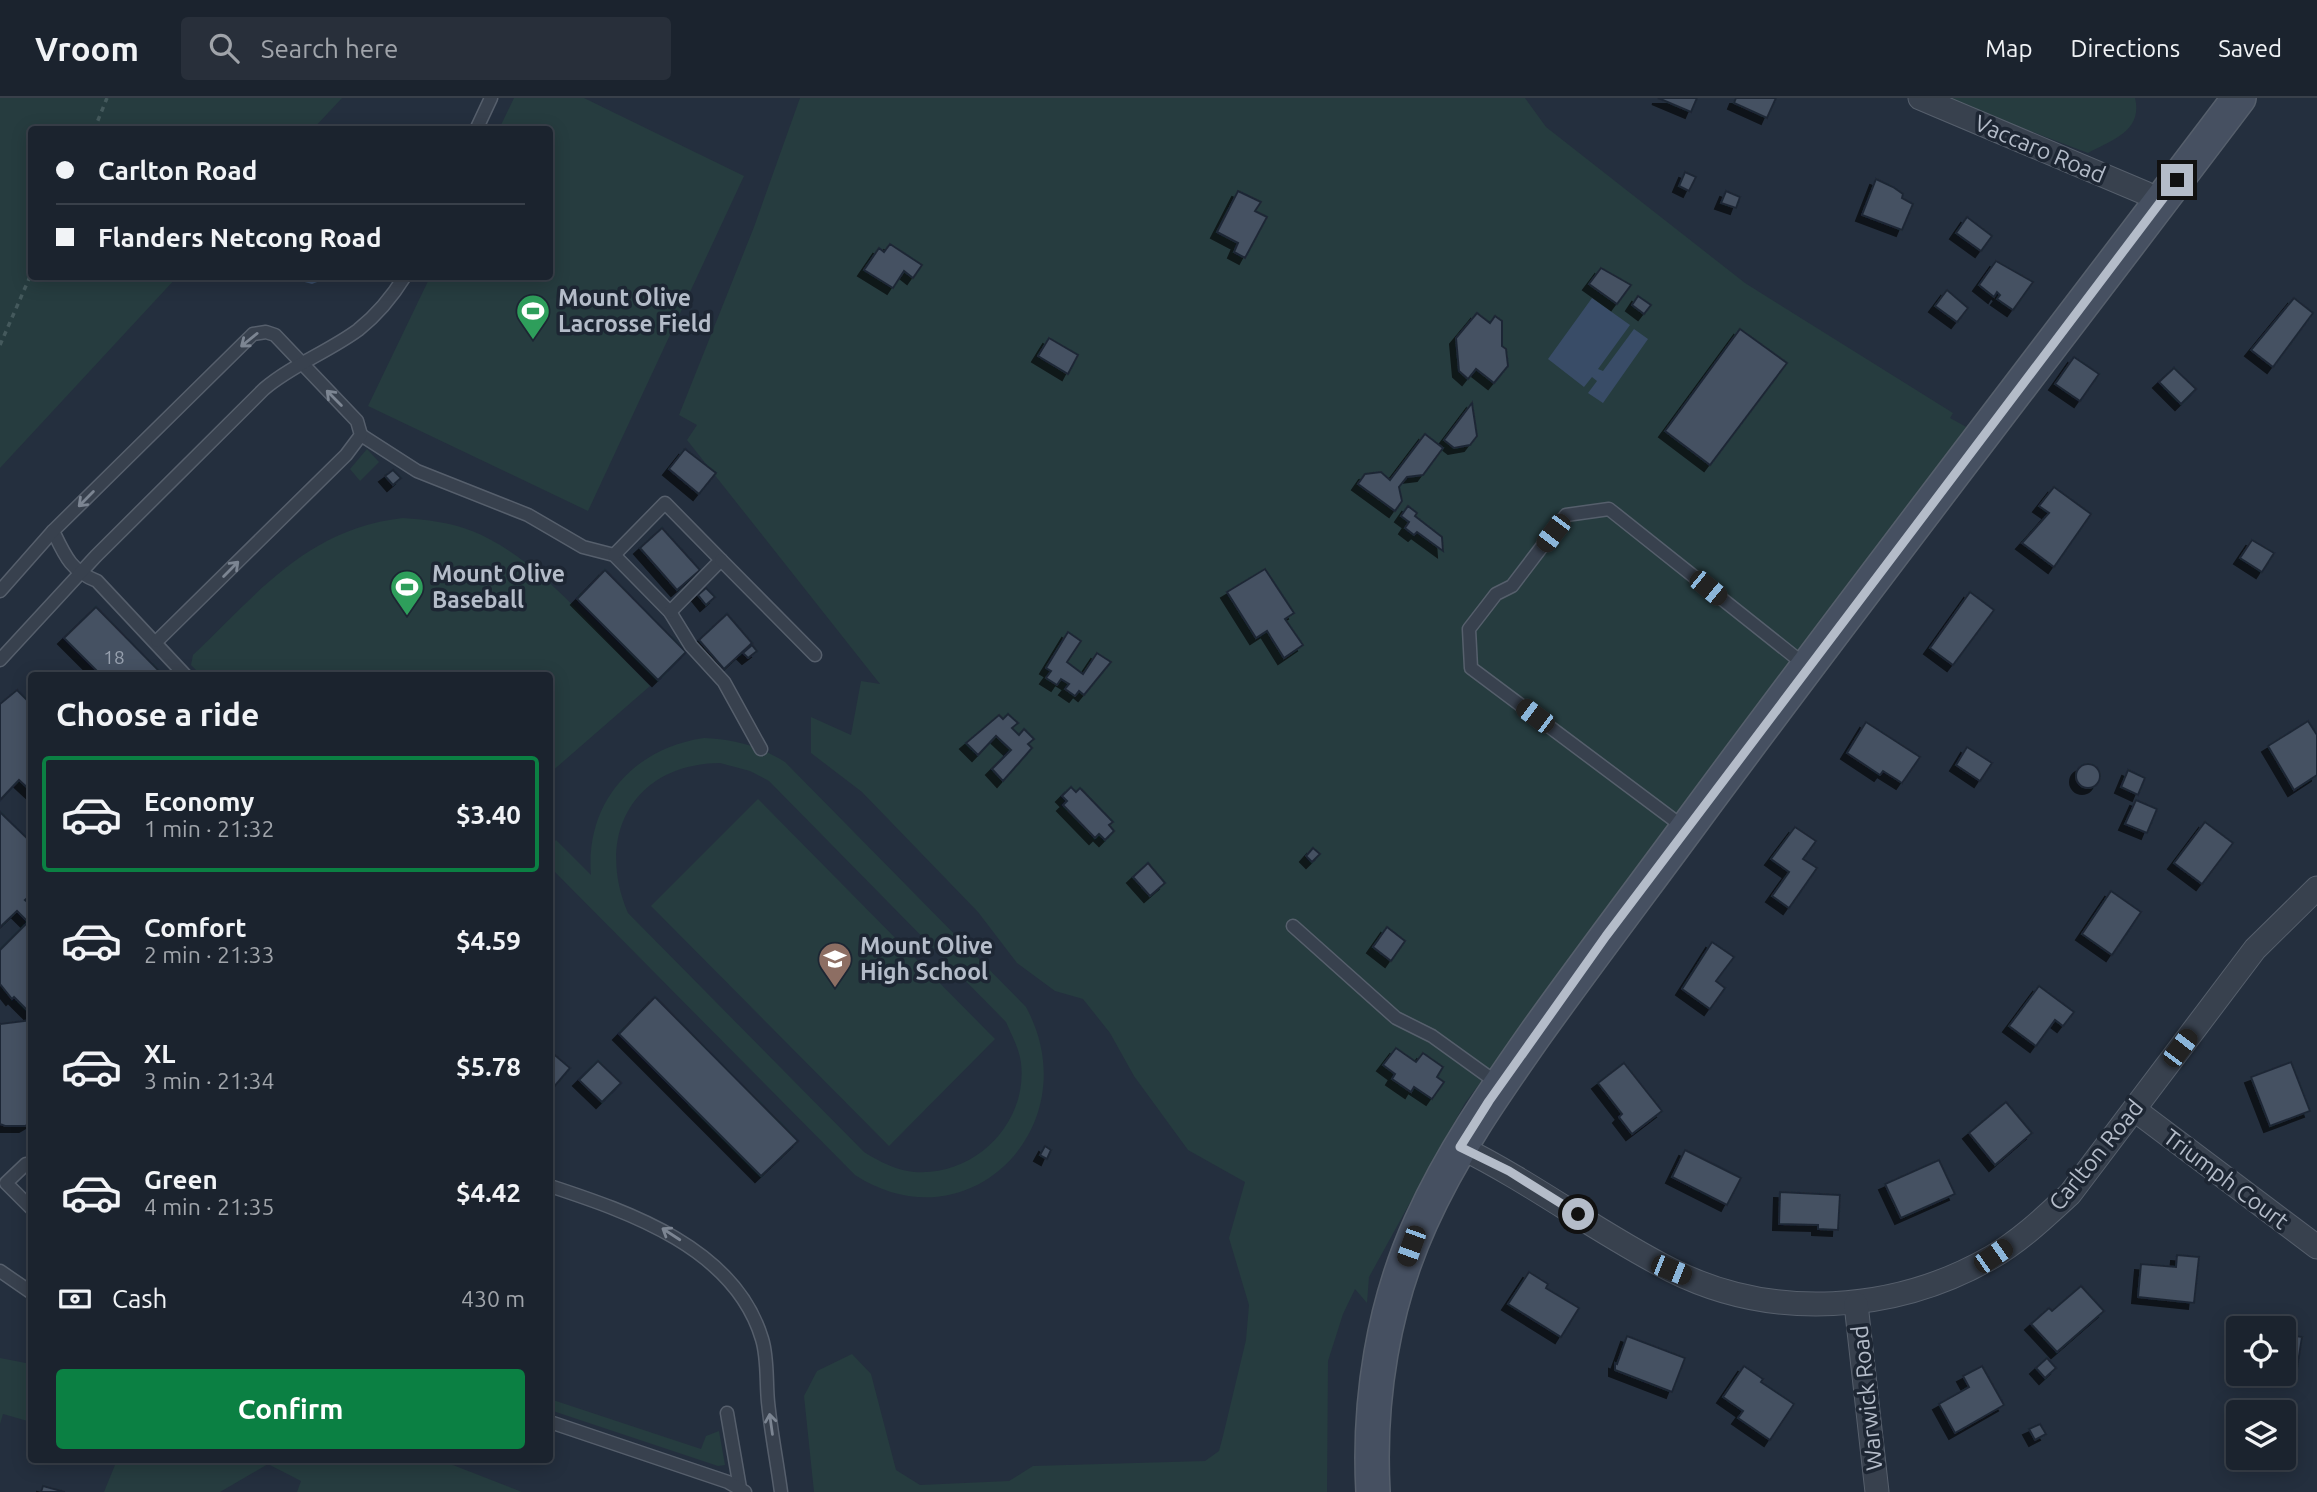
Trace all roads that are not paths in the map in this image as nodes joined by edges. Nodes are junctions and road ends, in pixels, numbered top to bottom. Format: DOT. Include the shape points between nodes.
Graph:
graph roads {
  1 [pos="491,98"];
  2 [pos="1920,98"];
  3 [pos="2239,98"];
  4 [pos="478,126"];
  5 [pos="2158,204"];
  6 [pos="402,280"];
  7 [pos="301,363"];
  8 [pos="361,435"];
  9 [pos="53,531"];
  10 [pos="614,555"];
  11 [pos="722,560"];
  12 [pos="79,574"];
  13 [pos="0,591"];
  14 [pos="670,612"];
  15 [pos="157,641"];
  16 [pos="815,655"];
  17 [pos="0,660"];
  18 [pos="1808,667"];
  19 [pos="183,672"];
  20 [pos="761,748"];
  21 [pos="1686,829"];
  22 [pos="2317,888"];
  23 [pos="1293,926"];
  24 [pos="1500,1085"];
  25 [pos="2135,1110"];
  26 [pos="1460,1147"];
  27 [pos="28,1164"];
  28 [pos="553,1187"];
  29 [pos="28,1205"];
  30 [pos="2317,1247"];
  31 [pos="0,1271"];
  32 [pos="28,1290"];
  33 [pos="1856,1304"];
  34 [pos="727,1413"];
  35 [pos="553,1423"];
  36 [pos="742,1490"];
  37 [pos="781,1492"];
  38 [pos="1373,1492"];
  39 [pos="1877,1492"];
  1 -- 4 [label="lane"];
  2 -- 5 [label="street, Vaccaro Road" via="2144,192"];
  3 -- 5 [label="main road"];
  5 -- 18 [label="main road"];
  6 -- 7 [label="lane" via="369,321"];
  8 -- 7 [label="lane, one-way" via="357,421"];
  7 -- 9 [label="lane, one-way" via="275,335 253,334"];
  7 -- 12 [label="lane" via="257,396"];
  8 -- 10 [label="lane" via="417,471 528,515 583,547"];
  15 -- 8 [label="lane, one-way"];
  9 -- 12 [label="lane" via="68,563"];
  9 -- 13 [label="lane"];
  10 -- 11 [label="lane" via="665,503"];
  10 -- 14 [label="lane"];
  11 -- 14 [label="lane"];
  11 -- 16 [label="lane"];
  12 -- 15 [label="lane" via="97,581"];
  12 -- 17 [label="lane"];
  14 -- 20 [label="lane" via="691,646 724,682"];
  15 -- 19 [label="lane"];
  18 -- 21 [label="main road"];
  18 -- 21 [label="lane" via="1609,509 1566,515 1512,586 1496,594 1469,629 1471,668"];
  21 -- 24 [label="main road"];
  22 -- 25 [label="street, Carlton Road" via="2255,949"];
  23 -- 24 [label="lane" via="1396,1018 1432,1036"];
  24 -- 26 [label="main road"];
  25 -- 30 [label="street, Triumph Court"];
  25 -- 33 [label="street, Carlton Road" via="2070,1194 2003,1250 1928,1287"];
  26 -- 33 [label="street, Carlton Road" via="1509,1171 1671,1270 1763,1300"];
  26 -- 38 [label="main road" via="1420,1225 1388,1322 1374,1405"];
  27 -- 29 [label="lane" via="6,1183"];
  37 -- 28 [label="lane, one-way" via="762,1339 740,1297 668,1231"];
  31 -- 32 [label="lane"];
  33 -- 39 [label="street, Warwick Road"];
  34 -- 36 [label="lane"];
  35 -- 36 [label="lane"];
}
